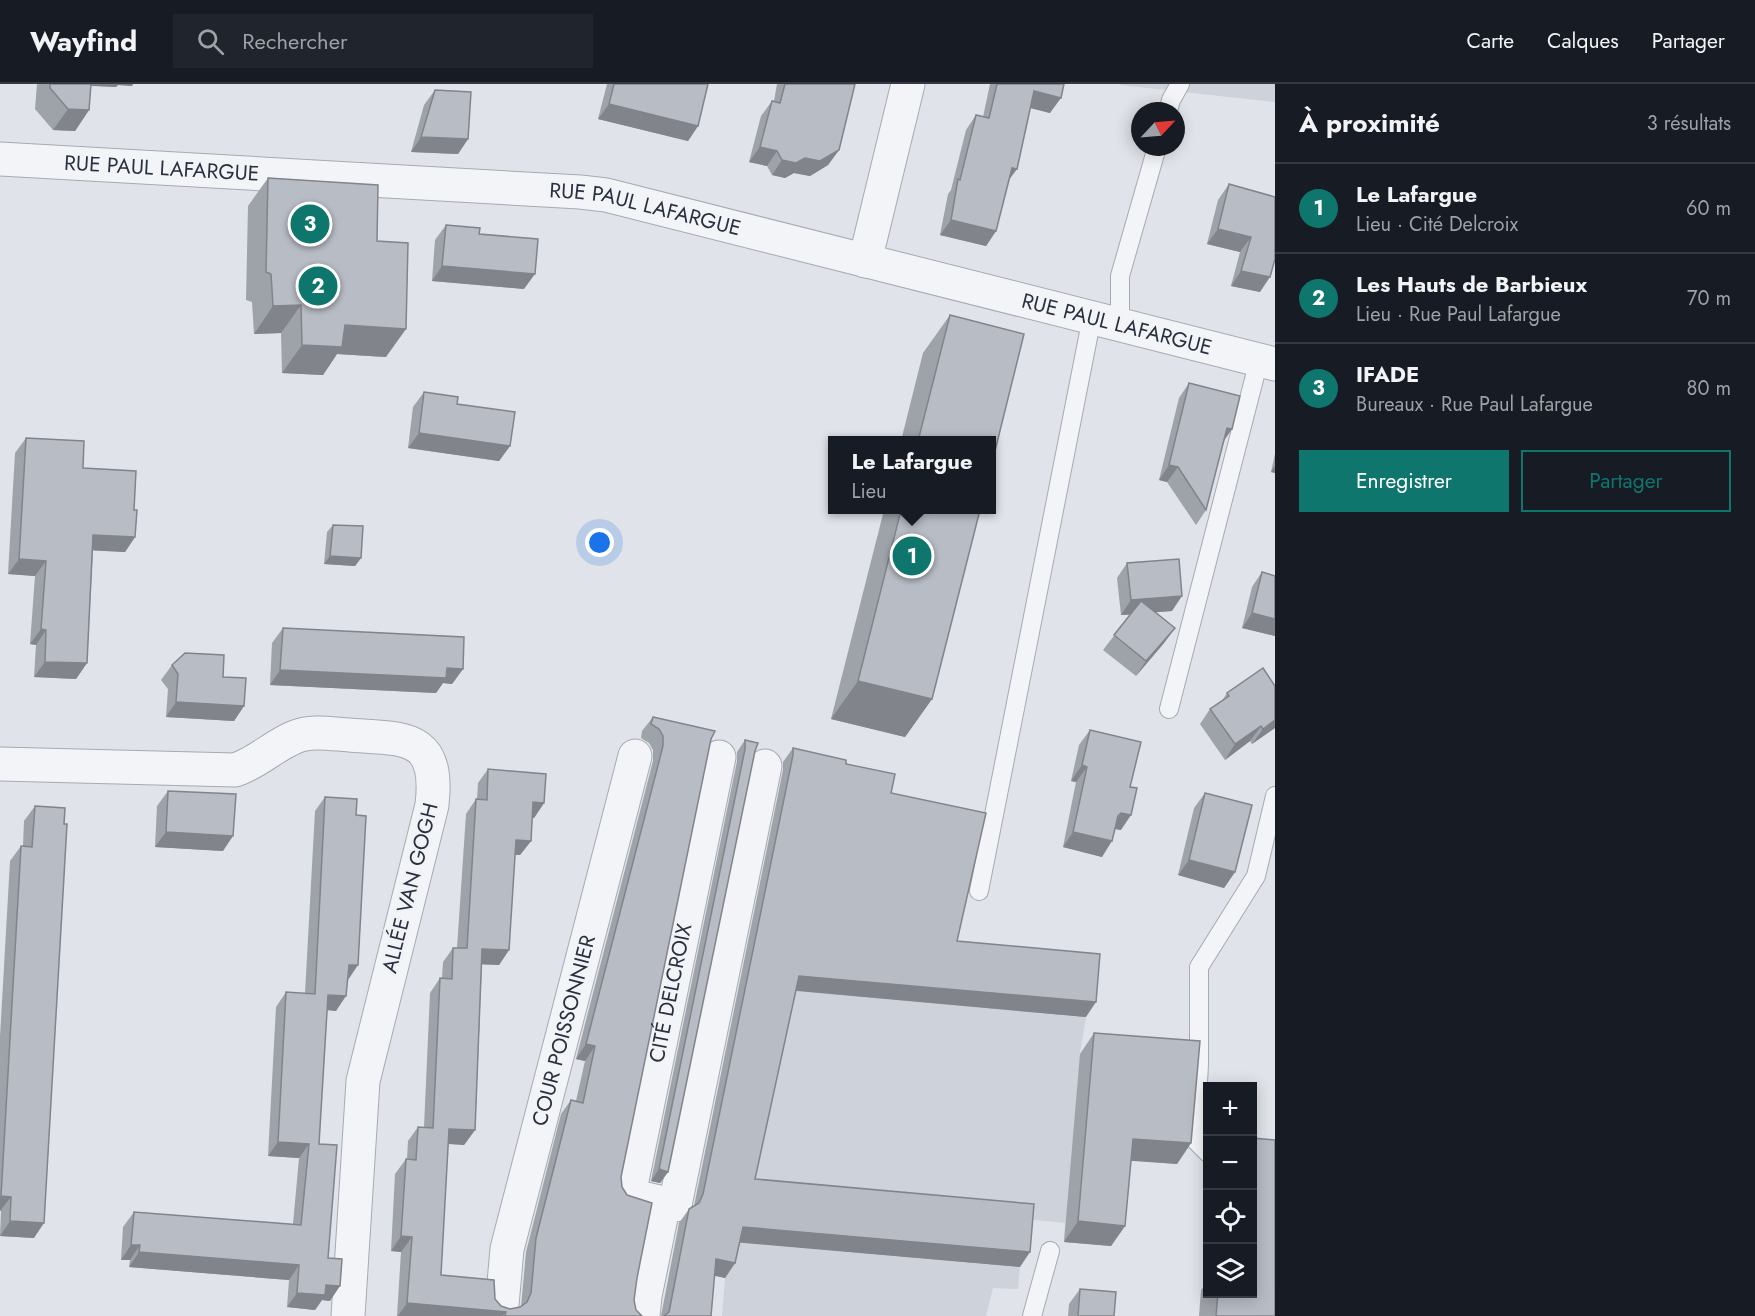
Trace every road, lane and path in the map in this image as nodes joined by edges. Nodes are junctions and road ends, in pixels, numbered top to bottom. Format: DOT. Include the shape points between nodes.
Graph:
graph roads {
  1 [pos="908,84"];
  2 [pos="1180,84"];
  3 [pos="1170,102"];
  4 [pos="1154,156"];
  5 [pos="0,159"];
  6 [pos="865,261"];
  7 [pos="1106,321"];
  8 [pos="1267,362"];
  9 [pos="1170,709"];
  10 [pos="635,756"];
  11 [pos="719,757"];
  12 [pos="0,764"];
  13 [pos="765,766"];
  14 [pos="1275,796"];
  15 [pos="979,891"];
  16 [pos="1203,1148"];
  17 [pos="664,1203"];
  18 [pos="1050,1251"];
  19 [pos="502,1305"];
  20 [pos="348,1316"];
  21 [pos="643,1316"];
  22 [pos="1032,1316"];
  1 -- 6 [label="street"];
  2 -- 3 [label="lane"];
  4 -- 7 [label="lane"];
  5 -- 6 [label="street, RUE PAUL LAFARGUE" via="606,195"];
  6 -- 7 [label="street, RUE PAUL LAFARGUE"];
  7 -- 8 [label="street, RUE PAUL LAFARGUE"];
  7 -- 15 [label="lane"];
  8 -- 9 [label="lane"];
  10 -- 19 [label="street, COUR POISSONNIER" via="507,1249"];
  11 -- 17 [label="street, CITÉ DELCROIX" via="629,1196"];
  12 -- 20 [label="street, ALLÉE VAN GOGH" via="234,770 248,766 294,737 310,733 408,741 428,759 435,784 432,805 363,1080"];
  13 -- 17 [label="street" via="675,1205"];
  14 -- 16 [label="lane" via="1256,876 1199,967 1195,1140"];
  17 -- 21 [label="street"];
  18 -- 22 [label="lane"];
}
